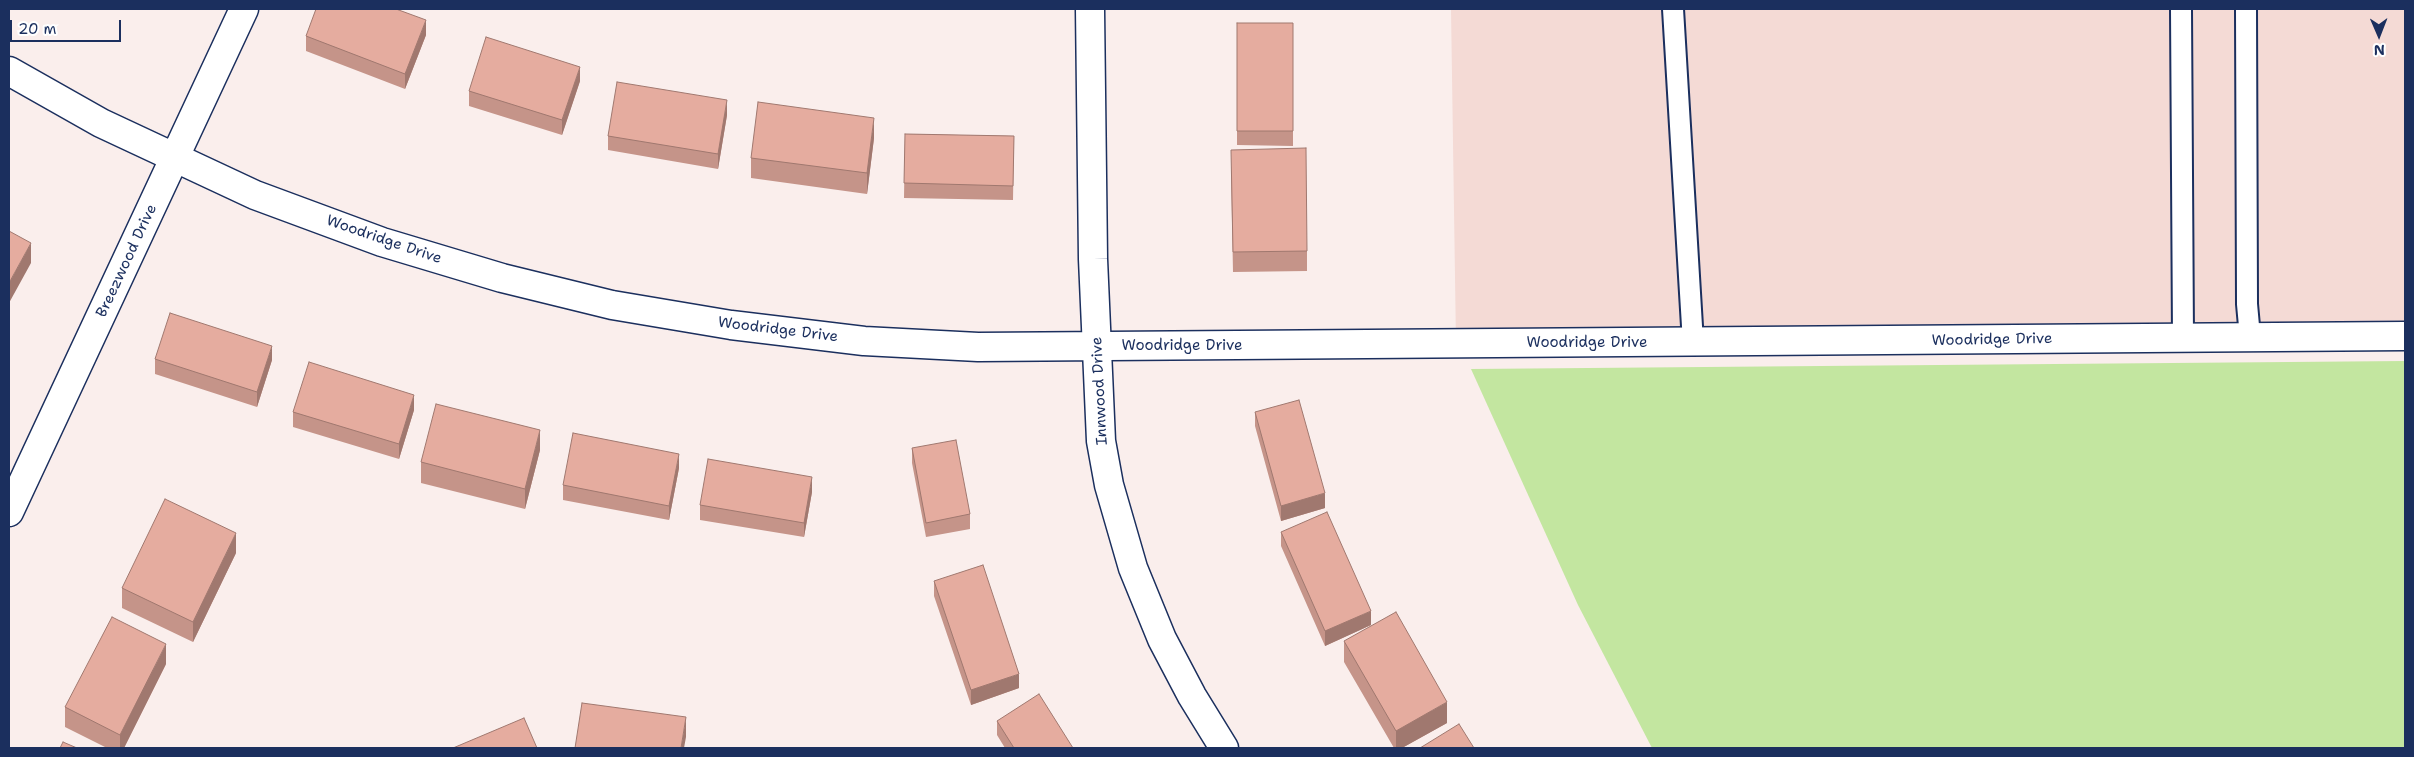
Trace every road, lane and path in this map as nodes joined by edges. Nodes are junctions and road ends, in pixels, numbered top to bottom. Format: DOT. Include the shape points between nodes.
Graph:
graph roads {
  1 [pos="244,9"];
  2 [pos="1090,9"];
  3 [pos="1673,9"];
  4 [pos="2181,9"];
  5 [pos="2246,9"];
  6 [pos="9,71"];
  7 [pos="175,158"];
  8 [pos="2405,336"];
  9 [pos="2183,338"];
  10 [pos="2250,338"];
  11 [pos="1693,343"];
  12 [pos="1097,346"];
  13 [pos="9,512"];
  14 [pos="1224,748"];
  1 -- 7 [label="street, Breezwood Drive"];
  2 -- 12 [label="street, Innwood Drive" via="1092,259"];
  3 -- 11 [label="lane"];
  4 -- 9 [label="lane"];
  5 -- 10 [label="lane" via="2247,304"];
  6 -- 7 [label="street, Woodridge Drive" via="101,123"];
  7 -- 12 [label="street, Woodridge Drive" via="255,195 382,242 502,278 612,305 730,325 864,341 978,347"];
  7 -- 13 [label="street, Breezwood Drive"];
  8 -- 10 [label="street, Woodridge Drive"];
  9 -- 10 [label="street, Woodridge Drive"];
  9 -- 11 [label="street, Woodridge Drive"];
  11 -- 12 [label="street, Woodridge Drive"];
  12 -- 14 [label="street, Innwood Drive" via="1101,441 1108,485 1133,568 1162,639"];
}
